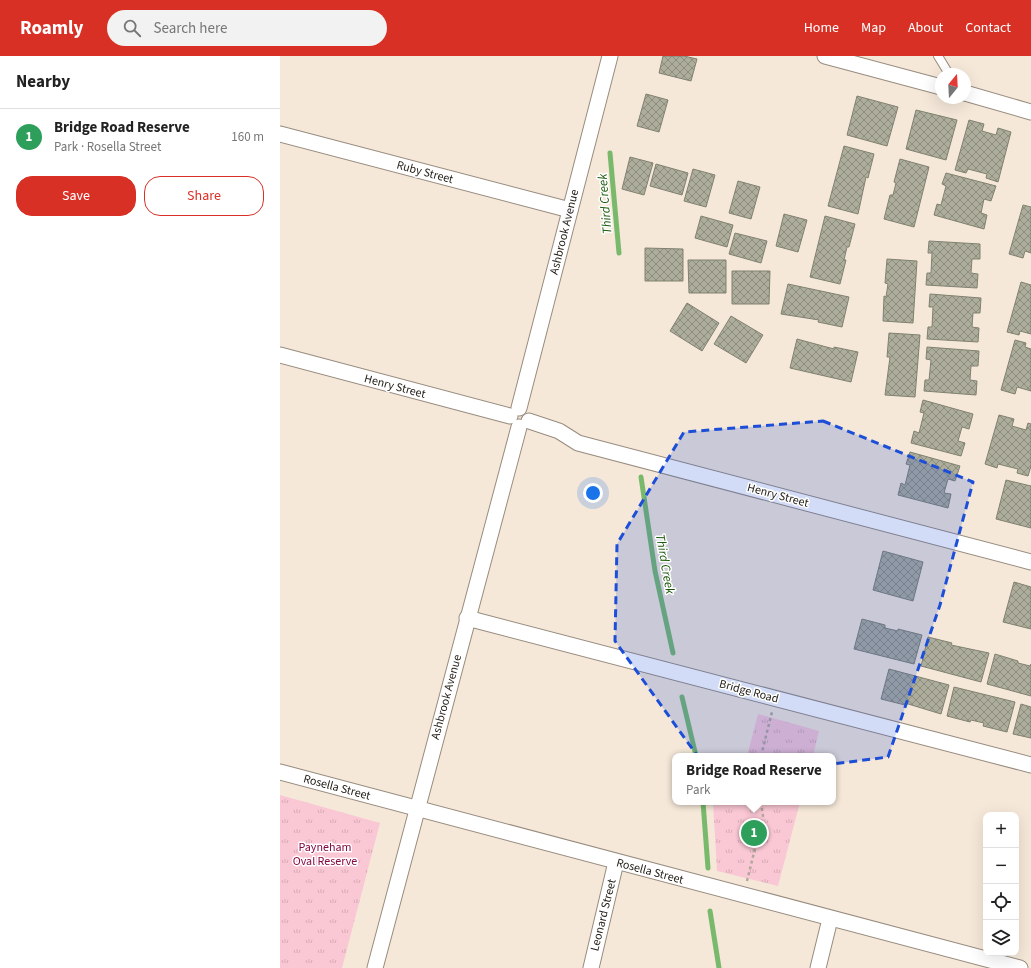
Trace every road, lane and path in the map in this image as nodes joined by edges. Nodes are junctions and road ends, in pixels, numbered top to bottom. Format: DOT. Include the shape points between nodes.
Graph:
graph roads {
  1 [pos="610,56"];
  2 [pos="825,56"];
  3 [pos="938,56"];
  4 [pos="945,68"];
  5 [pos="935,85"];
  6 [pos="971,95"];
  7 [pos="1031,112"];
  8 [pos="280,134"];
  9 [pos="570,210"];
  10 [pos="280,355"];
  11 [pos="519,418"];
  12 [pos="1031,562"];
  13 [pos="467,618"];
  14 [pos="776,698"];
  15 [pos="762,753"];
  16 [pos="1031,765"];
  17 [pos="280,772"];
  18 [pos="761,805"];
  19 [pos="416,809"];
  20 [pos="616,862"];
  21 [pos="743,896"];
  22 [pos="830,919"];
  23 [pos="375,968"];
  24 [pos="590,968"];
  25 [pos="818,968"];
  26 [pos="1020,968"];
  1 -- 9 [label="street, Ashbrook Avenue"];
  2 -- 5 [label="street"];
  3 -- 4 [label="lane"];
  6 -- 7 [label="street"];
  8 -- 9 [label="street, Ruby Street"];
  9 -- 11 [label="street, Ashbrook Avenue"];
  10 -- 11 [label="street, Henry Street"];
  11 -- 12 [label="street, Henry Street" via="559,430 578,443"];
  11 -- 13 [label="street, Ashbrook Avenue"];
  13 -- 14 [label="street, Bridge Road"];
  13 -- 19 [label="street, Ashbrook Avenue"];
  14 -- 15 [label="path"];
  14 -- 16 [label="street, Bridge Road"];
  17 -- 19 [label="street, Rosella Street"];
  18 -- 21 [label="path" via="763,816"];
  19 -- 20 [label="street, Rosella Street"];
  19 -- 23 [label="street, Ashbrook Avenue"];
  20 -- 21 [label="street, Rosella Street"];
  20 -- 24 [label="street, Leonard Street"];
  21 -- 22 [label="street, Rosella Street"];
  22 -- 25 [label="street"];
  22 -- 26 [label="street, Rosella Street"];
}
